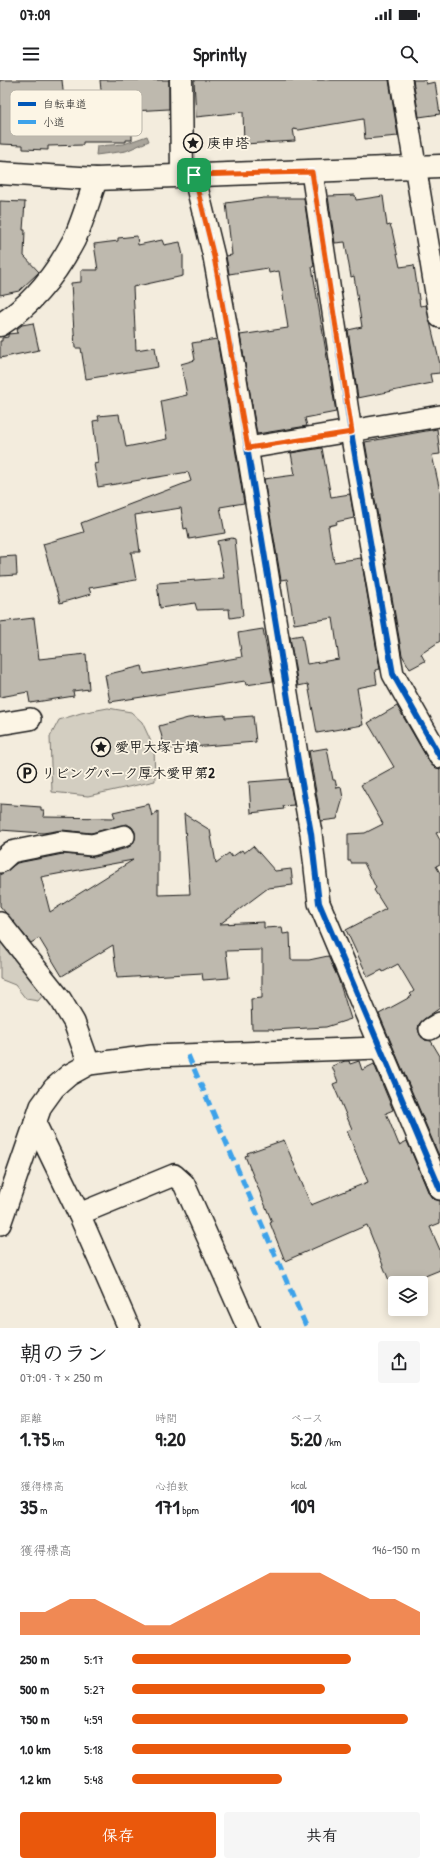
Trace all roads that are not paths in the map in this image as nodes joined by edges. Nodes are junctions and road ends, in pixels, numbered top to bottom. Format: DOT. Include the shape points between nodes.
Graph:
graph roads {
  1 [pos="181,80"];
  2 [pos="401,80"];
  3 [pos="440,166"];
  4 [pos="415,168"];
  5 [pos="312,172"];
  6 [pos="0,173"];
  7 [pos="188,176"];
  8 [pos="96,179"];
  9 [pos="440,317"];
  10 [pos="0,324"];
  11 [pos="440,416"];
  12 [pos="352,432"];
  13 [pos="248,448"];
  14 [pos="30,719"];
  15 [pos="6,727"];
  16 [pos="440,757"];
  17 [pos="124,836"];
  18 [pos="0,862"];
  19 [pos="0,922"];
  20 [pos="379,1048"];
  21 [pos="89,1064"];
  22 [pos="35,1123"];
  23 [pos="432,1151"];
  24 [pos="440,1189"];
  25 [pos="79,1214"];
  26 [pos="0,1224"];
  27 [pos="129,1328"];
  28 [pos="248,1328"];
  1 -- 7 [label="main road"];
  2 -- 4 [label="street"];
  3 -- 4 [label="main road"];
  4 -- 5 [label="main road"];
  4 -- 9 [label="street"];
  5 -- 7 [label="main road"];
  5 -- 12 [label="street"];
  6 -- 8 [label="main road"];
  7 -- 8 [label="main road"];
  7 -- 13 [label="street" via="214,257"];
  8 -- 10 [label="main road" via="74,239 50,280"];
  11 -- 12 [label="street"];
  12 -- 13 [label="street"];
  12 -- 16 [label="street" via="393,674"];
  13 -- 20 [label="street" via="298,767 311,833 319,903"];
  14 -- 15 [label="street"];
  17 -- 18 [label="street" via="92,845 61,842 11,852"];
  19 -- 21 [label="street" via="61,1000 74,1022"];
  20 -- 21 [label="street" via="152,1056"];
  20 -- 23 [label="street"];
  21 -- 22 [label="street" via="69,1075 54,1088 41,1106"];
  22 -- 25 [label="street"];
  22 -- 26 [label="street"];
  23 -- 24 [label="street"];
  25 -- 27 [label="street"];
  25 -- 28 [label="street" via="174,1175 184,1184"];
}
